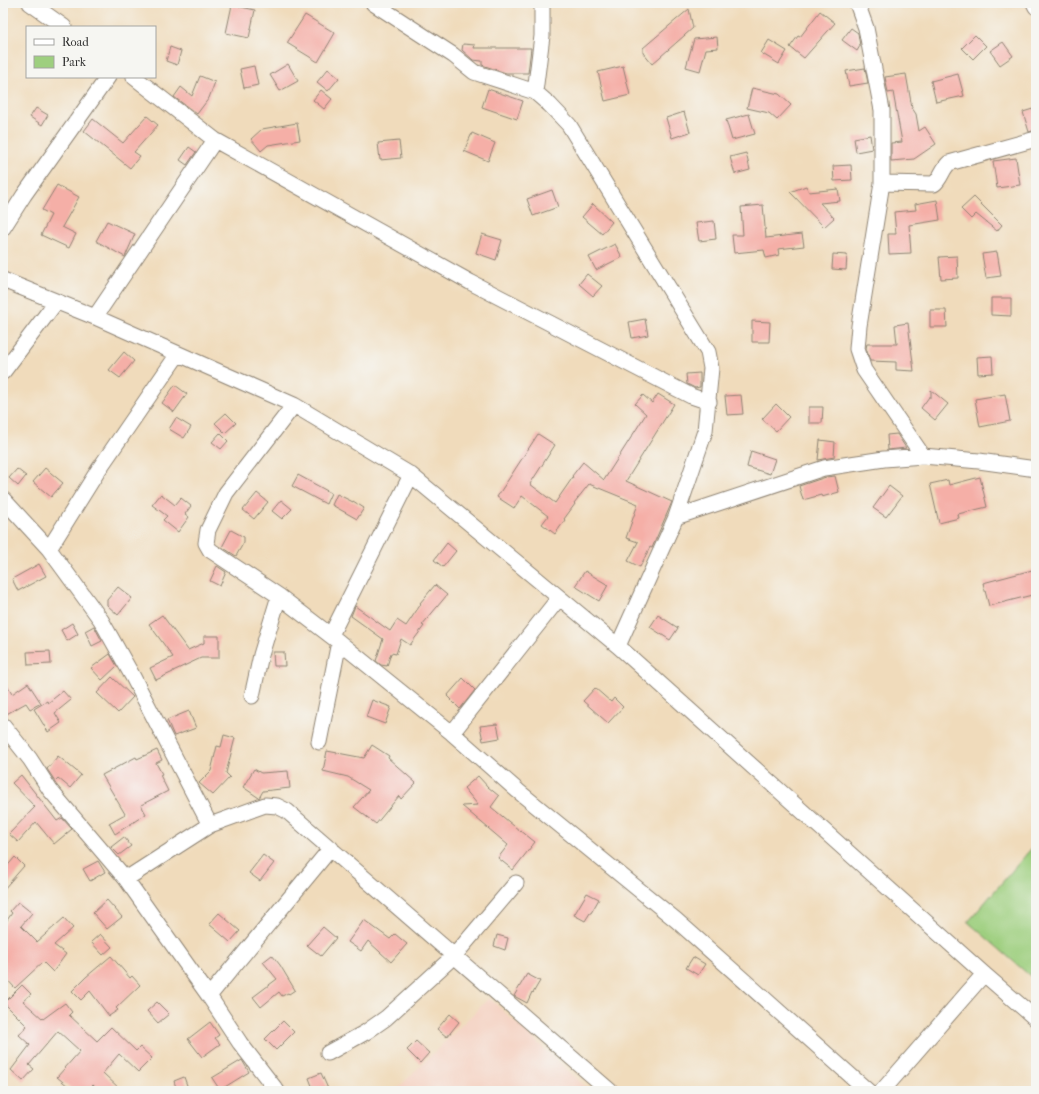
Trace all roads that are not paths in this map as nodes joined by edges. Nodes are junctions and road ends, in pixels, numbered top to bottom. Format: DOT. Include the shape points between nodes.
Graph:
graph roads {
  1 [pos="30,3"];
  2 [pos="373,3"];
  3 [pos="542,3"];
  4 [pos="858,3"];
  5 [pos="1034,3"];
  6 [pos="1036,7"];
  7 [pos="63,26"];
  8 [pos="107,78"];
  9 [pos="135,78"];
  10 [pos="535,92"];
  11 [pos="215,140"];
  12 [pos="1036,140"];
  13 [pos="882,183"];
  14 [pos="3,228"];
  15 [pos="3,280"];
  16 [pos="56,302"];
  17 [pos="95,318"];
  18 [pos="178,354"];
  19 [pos="3,372"];
  20 [pos="708,402"];
  21 [pos="294,405"];
  22 [pos="923,456"];
  23 [pos="1036,469"];
  24 [pos="411,475"];
  25 [pos="3,498"];
  26 [pos="676,517"];
  27 [pos="49,549"];
  28 [pos="279,596"];
  29 [pos="559,598"];
  30 [pos="335,638"];
  31 [pos="618,646"];
  32 [pos="252,696"];
  33 [pos="3,725"];
  34 [pos="452,733"];
  35 [pos="319,742"];
  36 [pos="210,825"];
  37 [pos="331,848"];
  38 [pos="126,880"];
  39 [pos="516,883"];
  40 [pos="455,956"];
  41 [pos="984,974"];
  42 [pos="209,996"];
  43 [pos="1036,1019"];
  44 [pos="328,1053"];
  45 [pos="277,1091"];
  46 [pos="610,1091"];
  47 [pos="868,1091"];
  48 [pos="882,1091"];
  1 -- 7 [label="street"];
  2 -- 10 [label="street" via="453,55 474,72"];
  3 -- 10 [label="street" via="542,36"];
  4 -- 13 [label="street" via="866,28 882,110"];
  5 -- 6 [label="street"];
  8 -- 14 [label="street"];
  9 -- 11 [label="street"];
  10 -- 20 [label="street" via="569,126 708,352 711,368"];
  11 -- 17 [label="street"];
  11 -- 20 [label="street" via="470,282 691,396"];
  12 -- 13 [label="street" via="949,163 934,184"];
  13 -- 22 [label="street" via="857,350 864,370"];
  15 -- 16 [label="street"];
  16 -- 17 [label="street"];
  16 -- 19 [label="street"];
  17 -- 18 [label="street"];
  18 -- 21 [label="street"];
  18 -- 27 [label="street"];
  20 -- 26 [label="street" via="705,431"];
  21 -- 24 [label="street"];
  21 -- 28 [label="street" via="226,493 208,530 206,543 210,550"];
  22 -- 23 [label="street"];
  22 -- 26 [label="street" via="824,468"];
  24 -- 29 [label="street"];
  24 -- 30 [label="street"];
  25 -- 27 [label="street"];
  26 -- 31 [label="street"];
  27 -- 36 [label="street" via="101,620"];
  28 -- 30 [label="street"];
  28 -- 32 [label="street"];
  29 -- 31 [label="street"];
  29 -- 34 [label="street"];
  30 -- 34 [label="street"];
  30 -- 35 [label="street"];
  31 -- 41 [label="street"];
  33 -- 38 [label="street" via="50,790"];
  34 -- 47 [label="street" via="518,791 676,920"];
  36 -- 37 [label="street" via="265,805 277,806 287,811"];
  36 -- 38 [label="street"];
  37 -- 40 [label="street"];
  37 -- 42 [label="street"];
  38 -- 42 [label="street"];
  39 -- 40 [label="street"];
  40 -- 44 [label="street" via="386,1018"];
  40 -- 46 [label="street"];
  41 -- 43 [label="street"];
  41 -- 48 [label="street"];
  42 -- 45 [label="street" via="240,1043"];
}
